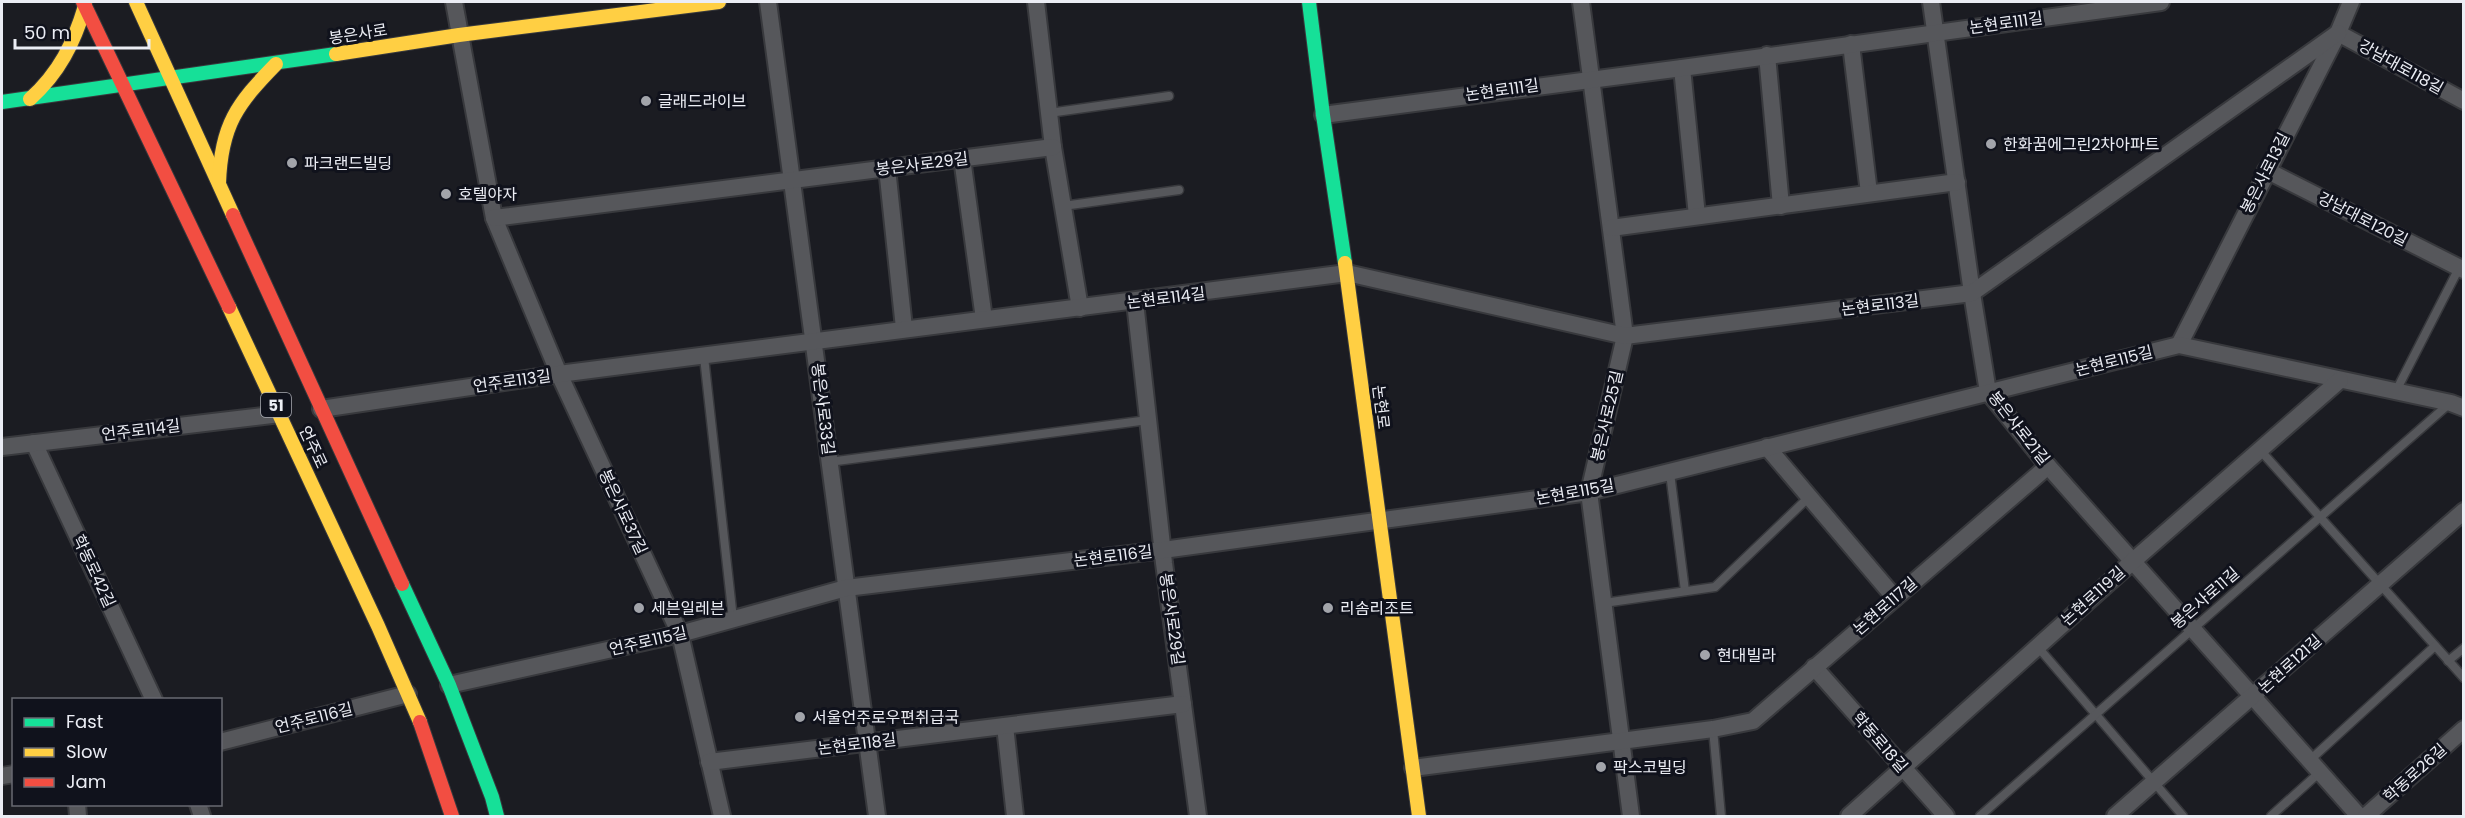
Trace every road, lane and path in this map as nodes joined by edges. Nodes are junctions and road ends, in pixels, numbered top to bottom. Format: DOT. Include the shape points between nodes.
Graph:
graph roads {
  1 [pos="135,2"];
  2 [pos="454,2"];
  3 [pos="719,2"];
  4 [pos="768,2"];
  5 [pos="1036,2"];
  6 [pos="1309,2"];
  7 [pos="1581,2"];
  8 [pos="1931,2"];
  9 [pos="2161,2"];
  10 [pos="2351,2"];
  11 [pos="84,4"];
  12 [pos="1936,33"];
  13 [pos="2338,33"];
  14 [pos="459,35"];
  15 [pos="1851,44"];
  16 [pos="1767,56"];
  17 [pos="276,63"];
  18 [pos="1682,68"];
  19 [pos="1590,79"];
  20 [pos="172,80"];
  21 [pos="124,86"];
  22 [pos="1169,96"];
  23 [pos="30,99"];
  24 [pos="2,102"];
  25 [pos="2463,102"];
  26 [pos="1049,113"];
  27 [pos="1323,115"];
  28 [pos="1053,147"];
  29 [pos="962,158"];
  30 [pos="887,168"];
  31 [pos="2266,170"];
  32 [pos="790,180"];
  33 [pos="1957,182"];
  34 [pos="220,184"];
  35 [pos="1179,190"];
  36 [pos="1869,193"];
  37 [pos="1063,206"];
  38 [pos="1781,206"];
  39 [pos="1697,216"];
  40 [pos="494,218"];
  41 [pos="1611,228"];
  42 [pos="2461,269"];
  43 [pos="1347,273"];
  44 [pos="1971,293"];
  45 [pos="1135,302"];
  46 [pos="1080,308"];
  47 [pos="984,319"];
  48 [pos="904,328"];
  49 [pos="1625,336"];
  50 [pos="814,340"];
  51 [pos="2179,345"];
  52 [pos="704,357"];
  53 [pos="559,374"];
  54 [pos="2340,380"];
  55 [pos="2396,391"];
  56 [pos="1988,392"];
  57 [pos="2457,405"];
  58 [pos="321,409"];
  59 [pos="280,414"];
  60 [pos="1148,420"];
  61 [pos="34,443"];
  62 [pos="2,447"];
  63 [pos="1767,447"];
  64 [pos="2260,450"];
  65 [pos="829,462"];
  66 [pos="2048,466"];
  67 [pos="1670,473"];
  68 [pos="1589,492"];
  69 [pos="1809,497"];
  70 [pos="2463,511"];
  71 [pos="2320,517"];
  72 [pos="1380,521"];
  73 [pos="1163,550"];
  74 [pos="2133,561"];
  75 [pos="2378,584"];
  76 [pos="846,588"];
  77 [pos="1685,591"];
  78 [pos="1895,598"];
  79 [pos="1604,603"];
  80 [pos="733,619"];
  81 [pos="2193,628"];
  82 [pos="680,634"];
  83 [pos="2037,646"];
  84 [pos="2434,646"];
  85 [pos="2463,648"];
  86 [pos="2448,661"];
  87 [pos="1814,667"];
  88 [pos="2463,678"];
  89 [pos="449,685"];
  90 [pos="408,694"];
  91 [pos="2254,696"];
  92 [pos="154,698"];
  93 [pos="1183,705"];
  94 [pos="2096,715"];
  95 [pos="1005,726"];
  96 [pos="1713,729"];
  97 [pos="2463,729"];
  98 [pos="222,741"];
  99 [pos="1622,742"];
  100 [pos="866,744"];
  101 [pos="709,762"];
  102 [pos="2315,766"];
  103 [pos="1902,767"];
  104 [pos="1413,768"];
  105 [pos="466,775"];
  106 [pos="454,783"];
  107 [pos="2154,783"];
  108 [pos="487,784"];
  109 [pos="447,797"];
  110 [pos="452,816"];
  111 [pos="497,816"];
  112 [pos="722,816"];
  113 [pos="877,816"];
  114 [pos="1016,816"];
  115 [pos="1198,816"];
  116 [pos="1419,816"];
  117 [pos="1631,816"];
  118 [pos="1721,816"];
  119 [pos="1849,816"];
  120 [pos="1946,816"];
  121 [pos="1980,816"];
  122 [pos="2115,816"];
  123 [pos="2183,816"];
  124 [pos="2271,816"];
  125 [pos="2359,816"];
  126 [pos="2366,816"];
  1 -- 20 [label="main road, 언주로 / 51"];
  2 -- 14 [label="street, 봉은사로37길"];
  3 -- 14 [label="main road, 봉은사로"];
  4 -- 32 [label="street, 봉은사로33길"];
  5 -- 26 [label="street"];
  6 -- 27 [label="main road, 논현로"];
  7 -- 19 [label="street, 봉은사로25길"];
  8 -- 12 [label="street, 봉은사로21길"];
  9 -- 12 [label="street, 논현로111길"];
  10 -- 13 [label="street, 봉은사로13길"];
  11 -- 21 [label="main road, 언주로 / 51"];
  11 -- 23 [label="main road" via="63,63"];
  12 -- 15 [label="street, 논현로111길"];
  12 -- 33 [label="street, 봉은사로21길"];
  13 -- 25 [label="street, 강남대로118길"];
  13 -- 31 [label="street, 봉은사로13길"];
  13 -- 44 [label="street, 논현로113길"];
  14 -- 17 [label="main road, 봉은사로"];
  14 -- 40 [label="street, 봉은사로37길"];
  15 -- 16 [label="street, 논현로111길"];
  15 -- 36 [label="street"];
  16 -- 18 [label="street, 논현로111길"];
  16 -- 38 [label="street"];
  17 -- 20 [label="main road, 봉은사로"];
  17 -- 34 [label="main road" via="229,121 220,146"];
  18 -- 19 [label="street, 논현로111길"];
  18 -- 39 [label="street"];
  19 -- 27 [label="street, 논현로111길"];
  19 -- 41 [label="street, 봉은사로25길"];
  20 -- 21 [label="main road, 봉은사로"];
  20 -- 34 [label="main road, 언주로 / 51"];
  21 -- 23 [label="main road, 봉은사로"];
  21 -- 59 [label="main road, 언주로 / 51"];
  22 -- 26 [label="lane"];
  23 -- 24 [label="main road, 봉은사로"];
  26 -- 28 [label="street"];
  27 -- 43 [label="main road, 논현로"];
  28 -- 29 [label="street, 봉은사로29길"];
  28 -- 37 [label="street"];
  29 -- 30 [label="street, 봉은사로29길"];
  29 -- 47 [label="street"];
  30 -- 32 [label="street, 봉은사로29길"];
  30 -- 48 [label="street"];
  31 -- 42 [label="street, 강남대로120길"];
  31 -- 51 [label="street, 봉은사로13길"];
  32 -- 40 [label="street"];
  32 -- 50 [label="street, 봉은사로33길"];
  33 -- 36 [label="street"];
  33 -- 44 [label="street, 봉은사로21길"];
  34 -- 58 [label="main road, 언주로 / 51"];
  35 -- 37 [label="lane"];
  36 -- 38 [label="street"];
  37 -- 46 [label="street"];
  38 -- 39 [label="street"];
  39 -- 41 [label="street"];
  40 -- 53 [label="street, 봉은사로37길"];
  41 -- 49 [label="street, 봉은사로25길"];
  42 -- 55 [label="lane, 강남대로120길"];
  43 -- 45 [label="street, 논현로114길"];
  43 -- 49 [label="street, 논현로113길"];
  43 -- 72 [label="main road, 논현로"];
  44 -- 49 [label="street, 논현로113길"];
  44 -- 56 [label="street, 봉은사로21길"];
  45 -- 46 [label="street, 논현로114길"];
  45 -- 60 [label="street, 봉은사로29길"];
  46 -- 47 [label="street, 논현로114길"];
  47 -- 48 [label="street, 논현로114길"];
  48 -- 50 [label="street, 논현로114길"];
  49 -- 68 [label="street, 봉은사로25길"];
  50 -- 52 [label="street, 언주로113길"];
  50 -- 65 [label="street, 봉은사로33길"];
  51 -- 54 [label="street, 논현로115길"];
  51 -- 56 [label="street, 논현로115길"];
  52 -- 53 [label="street, 언주로113길"];
  52 -- 80 [label="lane"];
  53 -- 58 [label="street, 언주로113길"];
  53 -- 82 [label="street, 봉은사로37길"];
  54 -- 55 [label="street, 논현로115길"];
  54 -- 64 [label="street, 논현로119길"];
  55 -- 57 [label="street, 논현로115길"];
  56 -- 63 [label="street, 논현로115길"];
  56 -- 66 [label="street, 봉은사로21길"];
  57 -- 71 [label="lane, 봉은사로11길"];
  58 -- 89 [label="main road, 언주로 / 51"];
  59 -- 61 [label="street, 언주로114길"];
  59 -- 90 [label="main road, 언주로 / 51"];
  60 -- 65 [label="lane"];
  60 -- 73 [label="street, 봉은사로29길"];
  61 -- 62 [label="street, 언주로114길"];
  61 -- 92 [label="street, 학동로42길"];
  63 -- 67 [label="street, 논현로115길"];
  63 -- 69 [label="street"];
  64 -- 71 [label="lane"];
  64 -- 74 [label="street, 논현로119길"];
  65 -- 76 [label="street, 봉은사로33길"];
  66 -- 74 [label="street, 봉은사로21길"];
  66 -- 78 [label="street, 논현로117길"];
  67 -- 68 [label="street, 논현로115길"];
  67 -- 77 [label="lane"];
  68 -- 72 [label="street, 논현로115길"];
  68 -- 79 [label="street, 봉은사로25길"];
  69 -- 77 [label="lane" via="1715,587"];
  69 -- 78 [label="street"];
  70 -- 75 [label="street, 논현로121길"];
  71 -- 75 [label="lane"];
  71 -- 81 [label="lane, 봉은사로11길"];
  72 -- 73 [label="street, 논현로116길"];
  72 -- 104 [label="main road, 논현로"];
  73 -- 76 [label="street, 논현로116길"];
  73 -- 93 [label="street, 봉은사로29길"];
  74 -- 81 [label="street, 봉은사로21길"];
  74 -- 83 [label="street, 논현로119길"];
  75 -- 84 [label="lane"];
  75 -- 91 [label="street, 논현로121길"];
  76 -- 80 [label="street, 언주로115길"];
  76 -- 100 [label="street, 봉은사로33길"];
  77 -- 79 [label="lane"];
  78 -- 87 [label="street, 논현로117길"];
  79 -- 99 [label="street, 봉은사로25길"];
  80 -- 82 [label="street, 언주로115길"];
  81 -- 91 [label="street, 봉은사로21길"];
  81 -- 94 [label="lane, 봉은사로11길"];
  82 -- 89 [label="street, 언주로115길"];
  82 -- 101 [label="street, 봉은사로37길"];
  83 -- 94 [label="lane"];
  83 -- 103 [label="street, 논현로119길"];
  84 -- 86 [label="lane"];
  84 -- 102 [label="lane"];
  85 -- 86 [label="lane"];
  86 -- 88 [label="lane"];
  87 -- 96 [label="street, 논현로117길" via="1753,721"];
  87 -- 103 [label="street, 학동로18길"];
  89 -- 108 [label="main road, 언주로 / 51"];
  90 -- 98 [label="street, 언주로116길"];
  90 -- 109 [label="main road, 언주로 / 51"];
  91 -- 102 [label="street, 봉은사로21길"];
  91 -- 107 [label="street, 논현로121길"];
  93 -- 95 [label="street, 논현로118길"];
  93 -- 115 [label="street, 봉은사로29길"];
  94 -- 107 [label="lane"];
  94 -- 121 [label="lane, 봉은사로11길"];
  95 -- 100 [label="street, 논현로118길"];
  95 -- 114 [label="street"];
  96 -- 99 [label="street, 논현로117길"];
  96 -- 118 [label="lane"];
  97 -- 126 [label="street, 학동로26길"];
  99 -- 104 [label="street, 논현로117길"];
  99 -- 117 [label="street, 봉은사로25길"];
  100 -- 101 [label="street, 논현로118길"];
  100 -- 113 [label="street, 봉은사로33길"];
  101 -- 112 [label="street, 봉은사로37길"];
  102 -- 124 [label="lane"];
  102 -- 125 [label="street, 봉은사로21길"];
  103 -- 119 [label="street, 논현로119길"];
  103 -- 120 [label="street, 학동로18길"];
  104 -- 116 [label="main road, 논현로"];
  105 -- 108 [label="main road"];
  106 -- 109 [label="main road"];
  107 -- 122 [label="street, 논현로121길"];
  107 -- 123 [label="lane"];
  108 -- 111 [label="main road, 언주로 / 51"];
  109 -- 110 [label="main road, 언주로 / 51"];
}
